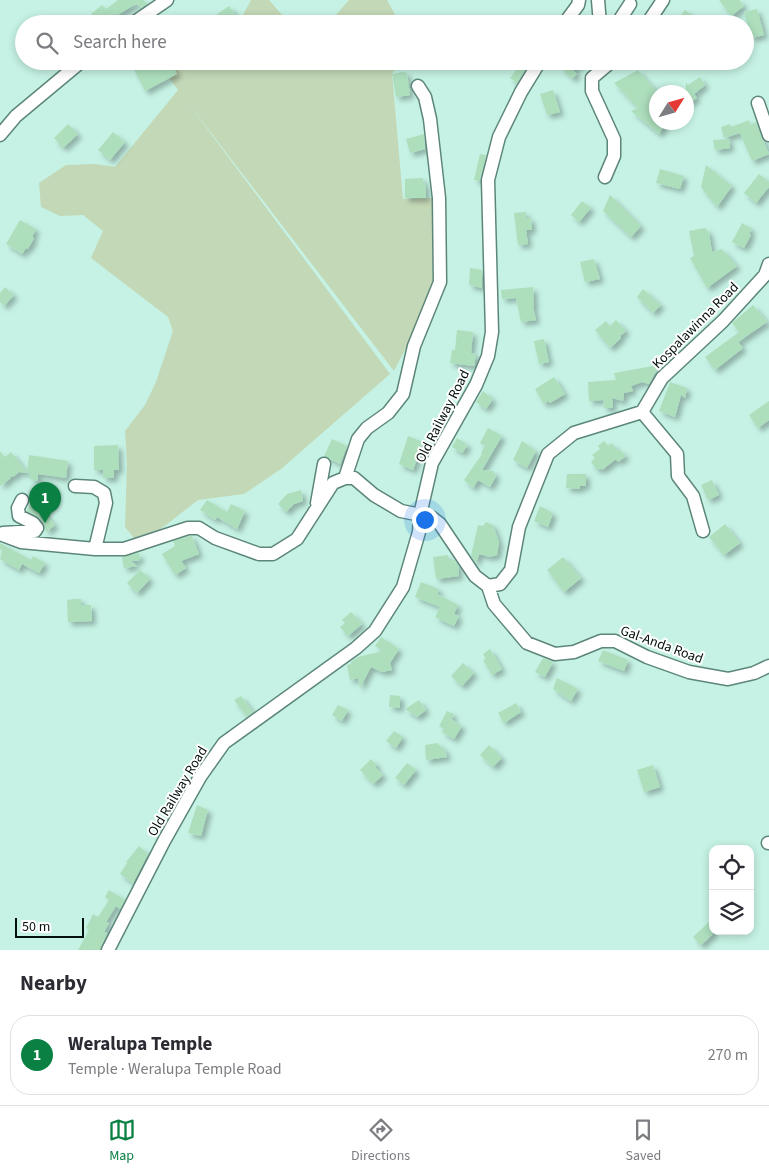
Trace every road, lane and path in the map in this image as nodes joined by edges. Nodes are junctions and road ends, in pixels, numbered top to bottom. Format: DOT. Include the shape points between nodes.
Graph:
graph roads {
  1 [pos="167,0"];
  2 [pos="579,0"];
  3 [pos="598,0"];
  4 [pos="662,0"];
  5 [pos="630,4"];
  6 [pos="145,15"];
  7 [pos="570,15"];
  8 [pos="599,15"];
  9 [pos="623,15"];
  10 [pos="653,15"];
  11 [pos="71,70"];
  12 [pos="534,70"];
  13 [pos="601,70"];
  14 [pos="418,86"];
  15 [pos="758,103"];
  16 [pos="0,135"];
  17 [pos="769,135"];
  18 [pos="605,177"];
  19 [pos="769,264"];
  20 [pos="642,412"];
  21 [pos="324,464"];
  22 [pos="345,478"];
  23 [pos="75,486"];
  24 [pos="22,500"];
  25 [pos="316,511"];
  26 [pos="420,516"];
  27 [pos="703,531"];
  28 [pos="0,534"];
  29 [pos="95,549"];
  30 [pos="488,586"];
  31 [pos="769,666"];
  32 [pos="108,950"];
  1 -- 6 [label="street"];
  2 -- 7 [label="street"];
  3 -- 8 [label="street"];
  4 -- 10 [label="street"];
  5 -- 9 [label="street"];
  11 -- 16 [label="street" via="16,116"];
  12 -- 26 [label="street, Old Railway Road" via="499,138 488,180 492,332 488,356 476,385 432,463"];
  13 -- 18 [label="street" via="592,78 592,91 614,139 614,156"];
  14 -- 22 [label="street" via="425,96 430,119 439,198 440,282 414,346 403,394 388,413 366,428 358,439"];
  15 -- 17 [label="street"];
  19 -- 20 [label="street, Kospalawinna Road" via="765,275 723,321 662,378"];
  20 -- 27 [label="street" via="677,454 678,476 693,496"];
  20 -- 30 [label="street" via="574,433 548,454 519,527 510,570 500,584"];
  21 -- 25 [label="street"];
  22 -- 25 [label="street" via="333,483"];
  22 -- 26 [label="street" via="354,478 401,511"];
  23 -- 29 [label="street" via="94,487 104,493 106,503"];
  24 -- 28 [label="street" via="19,516 37,528 35,531"];
  25 -- 29 [label="street" via="297,539 273,554 259,554 215,538 199,528 188,528 124,549"];
  26 -- 30 [label="street" via="431,516 440,524 475,576"];
  26 -- 32 [label="street, Old Railway Road" via="419,532 403,587 375,631 224,743 200,777 164,841"];
  28 -- 29 [label="street" via="21,542"];
  30 -- 31 [label="street, Gal-Anda Road" via="494,604 527,643 555,654 574,652 601,641 615,641 689,672 728,679"];
}
